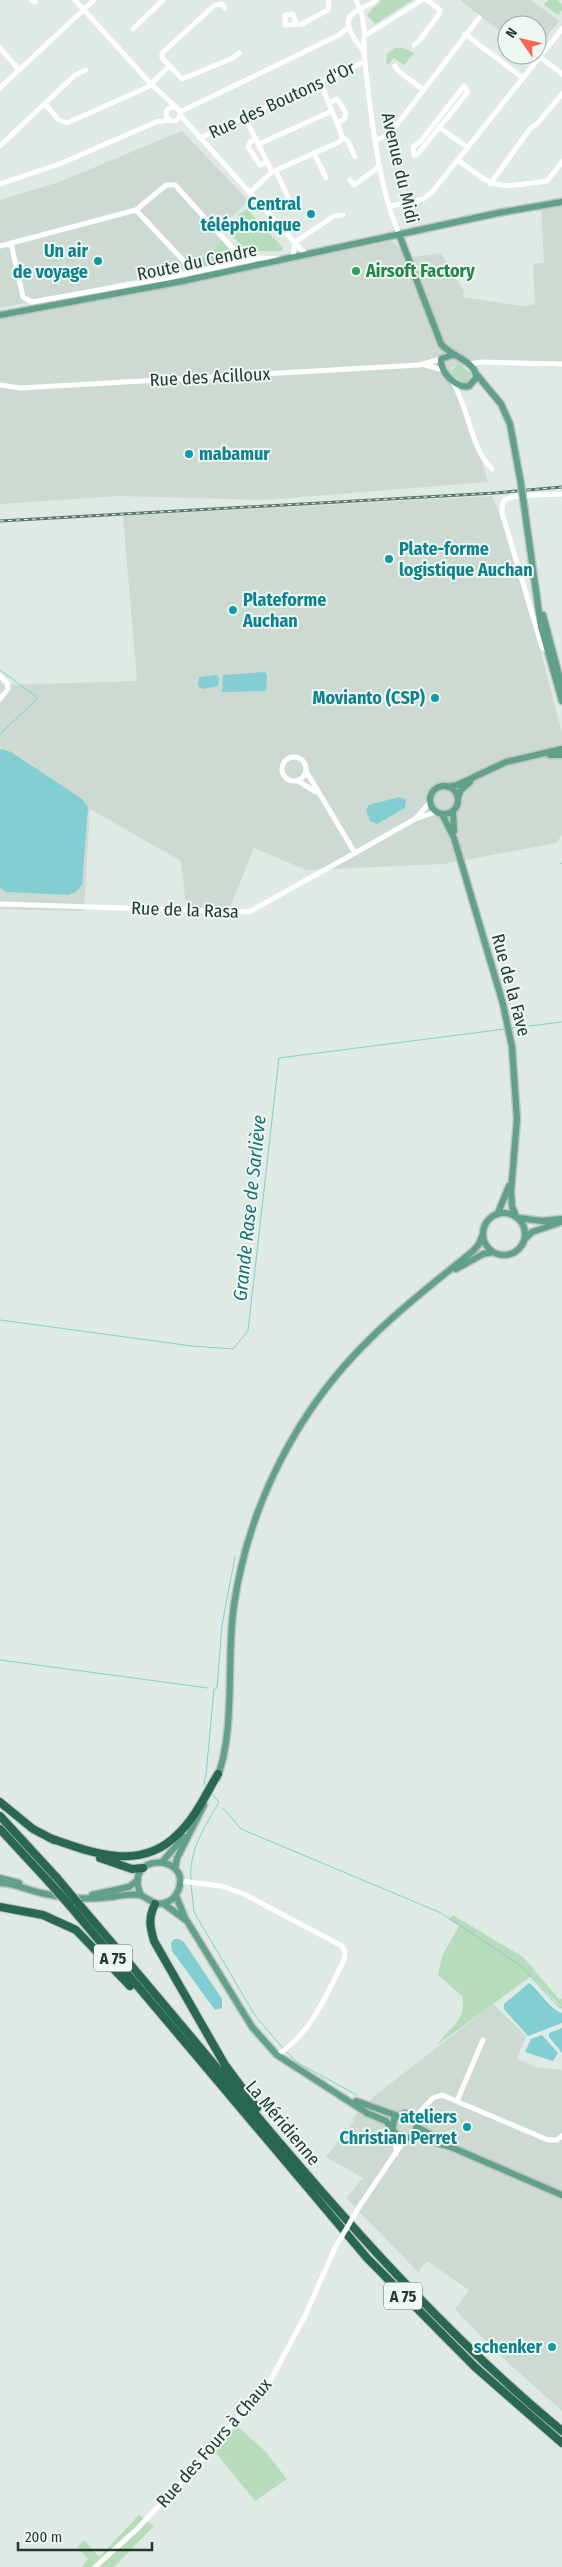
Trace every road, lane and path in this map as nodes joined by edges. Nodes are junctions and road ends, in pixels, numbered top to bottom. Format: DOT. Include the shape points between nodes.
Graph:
graph roads {
  1 [pos="75,0"];
  2 [pos="94,0"];
  3 [pos="164,0"];
  4 [pos="329,0"];
  5 [pos="355,0"];
  6 [pos="376,0"];
  7 [pos="422,0"];
  8 [pos="427,0"];
  9 [pos="225,8"];
  10 [pos="360,9"];
  11 [pos="84,10"];
  12 [pos="352,13"];
  13 [pos="478,18"];
  14 [pos="296,24"];
  15 [pos="349,27"];
  16 [pos="133,29"];
  17 [pos="562,29"];
  18 [pos="465,34"];
  19 [pos="352,35"];
  20 [pos="339,36"];
  21 [pos="365,36"];
  22 [pos="414,45"];
  23 [pos="547,47"];
  24 [pos="0,48"];
  25 [pos="363,51"];
  26 [pos="239,52"];
  27 [pos="364,62"];
  28 [pos="547,62"];
  29 [pos="533,65"];
  30 [pos="169,66"];
  31 [pos="396,66"];
  32 [pos="19,70"];
  33 [pos="86,70"];
  34 [pos="562,74"];
  35 [pos="523,78"];
  36 [pos="320,82"];
  37 [pos="150,83"];
  38 [pos="0,88"];
  39 [pos="424,90"];
  40 [pos="562,94"];
  41 [pos="166,100"];
  42 [pos="329,103"];
  43 [pos="45,104"];
  44 [pos="167,111"];
  45 [pos="178,111"];
  46 [pos="332,111"];
  47 [pos="245,117"];
  48 [pos="172,120"];
  49 [pos="156,122"];
  50 [pos="338,122"];
  51 [pos="186,123"];
  52 [pos="440,127"];
  53 [pos="200,138"];
  54 [pos="343,138"];
  55 [pos="376,140"];
  56 [pos="257,142"];
  57 [pos="0,146"];
  58 [pos="468,148"];
  59 [pos="314,153"];
  60 [pos="355,157"];
  61 [pos="458,160"];
  62 [pos="267,162"];
  63 [pos="562,162"];
  64 [pos="380,166"];
  65 [pos="274,171"];
  66 [pos="326,178"];
  67 [pos="350,180"];
  68 [pos="0,184"];
  69 [pos="490,184"];
  70 [pos="250,192"];
  71 [pos="562,203"];
  72 [pos="291,204"];
  73 [pos="390,206"];
  74 [pos="136,210"];
  75 [pos="343,215"];
  76 [pos="399,234"];
  77 [pos="295,242"];
  78 [pos="11,243"];
  79 [pos="0,246"];
  80 [pos="234,250"];
  81 [pos="306,255"];
  82 [pos="293,258"];
  83 [pos="180,259"];
  84 [pos="247,260"];
  85 [pos="282,260"];
  86 [pos="232,264"];
  87 [pos="194,272"];
  88 [pos="177,276"];
  89 [pos="0,315"];
  90 [pos="442,344"];
  91 [pos="452,355"];
  92 [pos="441,359"];
  93 [pos="487,363"];
  94 [pos="469,364"];
  95 [pos="562,364"];
  96 [pos="419,365"];
  97 [pos="443,370"];
  98 [pos="477,374"];
  99 [pos="452,381"];
  100 [pos="0,385"];
  101 [pos="468,386"];
  102 [pos="492,394"];
  103 [pos="462,401"];
  104 [pos="492,469"];
  105 [pos="562,494"];
  106 [pos="537,592"];
  107 [pos="546,650"];
  108 [pos="0,676"];
  109 [pos="562,686"];
  110 [pos="0,699"];
  111 [pos="562,702"];
  112 [pos="562,749"];
  113 [pos="562,755"];
  114 [pos="537,756"];
  115 [pos="306,771"];
  116 [pos="477,776"];
  117 [pos="298,781"];
  118 [pos="448,787"];
  119 [pos="320,795"];
  120 [pos="458,797"];
  121 [pos="430,802"];
  122 [pos="453,811"];
  123 [pos="439,813"];
  124 [pos="415,819"];
  125 [pos="454,838"];
  126 [pos="355,853"];
  127 [pos="0,904"];
  128 [pos="515,1143"];
  129 [pos="498,1213"];
  130 [pos="516,1216"];
  131 [pos="562,1220"];
  132 [pos="483,1234"];
  133 [pos="524,1239"];
  134 [pos="493,1252"];
  135 [pos="432,1285"];
  136 [pos="218,1774"];
  137 [pos="0,1802"];
  138 [pos="0,1816"];
  139 [pos="0,1829"];
  140 [pos="191,1829"];
  141 [pos="50,1838"];
  142 [pos="162,1862"];
  143 [pos="143,1868"];
  144 [pos="175,1870"];
  145 [pos="0,1878"];
  146 [pos="138,1880"];
  147 [pos="180,1881"];
  148 [pos="0,1883"];
  149 [pos="141,1895"];
  150 [pos="176,1896"];
  151 [pos="155,1904"];
  152 [pos="164,1904"];
  153 [pos="0,1907"];
  154 [pos="187,1921"];
  155 [pos="156,2009"];
  156 [pos="483,2040"];
  157 [pos="283,2051"];
  158 [pos="340,2094"];
  159 [pos="457,2101"];
  160 [pos="398,2116"];
  161 [pos="415,2117"];
  162 [pos="393,2128"];
  163 [pos="419,2128"];
  164 [pos="396,2135"];
  165 [pos="414,2136"];
  166 [pos="562,2136"];
  167 [pos="405,2139"];
  168 [pos="451,2147"];
  169 [pos="396,2155"];
  170 [pos="310,2180"];
  171 [pos="562,2195"];
  172 [pos="562,2431"];
  173 [pos="562,2443"];
  174 [pos="96,2567"];
  1 -- 11 [label="street"];
  2 -- 11 [label="street"];
  3 -- 16 [label="street"];
  4 -- 14 [label="street" via="328,10"];
  5 -- 10 [label="street"];
  5 -- 12 [label="street"];
  6 -- 10 [label="street"];
  7 -- 21 [label="street"];
  8 -- 22 [label="street" via="440,10 439,14"];
  9 -- 30 [label="street" via="222,4 215,5 162,53"];
  10 -- 12 [label="street"];
  10 -- 21 [label="street, Avenue du Midi"];
  11 -- 32 [label="street"];
  11 -- 37 [label="street"];
  12 -- 15 [label="street"];
  13 -- 18 [label="street"];
  15 -- 19 [label="street, Avenue du Midi"];
  15 -- 20 [label="street"];
  17 -- 23 [label="street"];
  18 -- 35 [label="street"];
  18 -- 39 [label="street"];
  19 -- 20 [label="street"];
  19 -- 21 [label="street" via="358,39"];
  19 -- 25 [label="street, Avenue du Midi"];
  20 -- 45 [label="street"];
  21 -- 25 [label="street, Avenue du Midi"];
  24 -- 32 [label="street"];
  25 -- 27 [label="street, Avenue du Midi"];
  26 -- 30 [label="street" via="233,58 185,79"];
  27 -- 36 [label="street, Rue des Boutons d'Or"];
  27 -- 55 [label="street, Avenue du Midi"];
  28 -- 34 [label="street"];
  29 -- 35 [label="street"];
  30 -- 37 [label="street"];
  31 -- 39 [label="street"];
  32 -- 38 [label="street"];
  33 -- 43 [label="street" via="75,75"];
  35 -- 58 [label="street"];
  36 -- 42 [label="street"];
  36 -- 47 [label="street, Rue des Boutons d'Or"];
  37 -- 41 [label="street"];
  37 -- 43 [label="street" via="67,122 59,120"];
  39 -- 55 [label="street" via="389,135"];
  40 -- 69 [label="street" via="530,129"];
  41 -- 44 [label="street"];
  41 -- 45 [label="street"];
  42 -- 46 [label="street"];
  42 -- 50 [label="street" via="337,99 346,112 344,119"];
  43 -- 57 [label="street"];
  44 -- 45 [label="street"];
  44 -- 48 [label="street"];
  44 -- 49 [label="street"];
  45 -- 48 [label="street"];
  45 -- 51 [label="street"];
  46 -- 50 [label="street"];
  46 -- 56 [label="street"];
  47 -- 53 [label="street, Rue des Boutons d'Or"];
  47 -- 56 [label="street"];
  48 -- 49 [label="street"];
  48 -- 51 [label="street"];
  49 -- 68 [label="street" via="62,163"];
  50 -- 54 [label="street"];
  51 -- 53 [label="street"];
  52 -- 52 [label="street" via="468,92 467,87 461,88 413,147 413,154 417,155"];
  52 -- 58 [label="street"];
  53 -- 70 [label="street"];
  54 -- 59 [label="street"];
  54 -- 60 [label="street" via="348,141"];
  55 -- 64 [label="street, Avenue du Midi"];
  56 -- 62 [label="street"];
  56 -- 62 [label="street" via="250,142 248,147 260,165"];
  58 -- 61 [label="street"];
  59 -- 65 [label="street"];
  59 -- 66 [label="street"];
  61 -- 69 [label="street"];
  61 -- 73 [label="street" via="424,198"];
  62 -- 65 [label="street"];
  63 -- 69 [label="street" via="547,180 504,186"];
  64 -- 67 [label="street" via="354,185"];
  64 -- 73 [label="street, Avenue du Midi"];
  65 -- 70 [label="street"];
  65 -- 72 [label="street"];
  70 -- 77 [label="street"];
  71 -- 76 [label="main road, Route du Cendre" via="498,212"];
  73 -- 76 [label="street, Avenue du Midi"];
  74 -- 78 [label="street"];
  74 -- 80 [label="street" via="166,185 175,185"];
  74 -- 83 [label="street"];
  75 -- 77 [label="street" via="334,216"];
  76 -- 81 [label="main road, Route du Cendre"];
  76 -- 90 [label="main road, Avenue du Midi"];
  77 -- 81 [label="street"];
  77 -- 82 [label="street"];
  78 -- 79 [label="street"];
  78 -- 88 [label="street" via="23,297 32,302"];
  80 -- 84 [label="street"];
  80 -- 86 [label="street"];
  81 -- 82 [label="main road, Route du Cendre"];
  82 -- 85 [label="main road, Route du Cendre"];
  83 -- 87 [label="street"];
  83 -- 88 [label="street"];
  84 -- 85 [label="street" via="265,257"];
  84 -- 86 [label="street"];
  85 -- 89 [label="main road, Route du Cendre"];
  86 -- 87 [label="street"];
  87 -- 88 [label="street"];
  90 -- 91 [label="main road, Avenue du Midi"];
  90 -- 92 [label="main road, Avenue du Midi"];
  91 -- 92 [label="main road"];
  91 -- 94 [label="main road, Avenue du Midi"];
  92 -- 96 [label="street, Rue des Acilloux"];
  92 -- 97 [label="main road, Avenue du Midi"];
  93 -- 94 [label="street"];
  93 -- 95 [label="street"];
  93 -- 98 [label="street"];
  94 -- 98 [label="main road"];
  96 -- 97 [label="street, Rue des Acilloux"];
  96 -- 100 [label="street, Rue des Acilloux" via="26,388"];
  97 -- 99 [label="main road"];
  98 -- 101 [label="main road"];
  98 -- 102 [label="main road"];
  99 -- 101 [label="main road"];
  99 -- 103 [label="street"];
  101 -- 102 [label="main road" via="479,387"];
  101 -- 103 [label="street"];
  102 -- 106 [label="main road, bridge" via="501,404 510,424"];
  103 -- 104 [label="street" via="483,460"];
  105 -- 107 [label="street" via="516,496 503,502 502,513 542,647"];
  106 -- 107 [label="main road"];
  106 -- 109 [label="main road"];
  107 -- 109 [label="street" via="550,652"];
  107 -- 111 [label="main road"];
  108 -- 110 [label="street" via="8,683 8,689"];
  112 -- 114 [label="main road"];
  113 -- 114 [label="main road"];
  114 -- 116 [label="main road" via="506,762"];
  115 -- 117 [label="street"];
  115 -- 117 [label="street" via="300,759 292,758 285,762 282,768 284,776"];
  115 -- 119 [label="street"];
  116 -- 118 [label="main road"];
  116 -- 120 [label="main road"];
  117 -- 119 [label="street"];
  118 -- 120 [label="main road"];
  118 -- 121 [label="main road" via="434,790"];
  119 -- 126 [label="street" via="332,810"];
  120 -- 122 [label="main road"];
  121 -- 123 [label="main road"];
  121 -- 124 [label="street"];
  122 -- 123 [label="main road"];
  122 -- 125 [label="main road, Rue de la Fave"];
  123 -- 124 [label="street"];
  123 -- 125 [label="main road, Rue de la Fave"];
  124 -- 126 [label="street"];
  125 -- 128 [label="main road, Rue de la Fave" via="508,1022 515,1073"];
  126 -- 127 [label="street, Rue de la Rasa" via="250,912"];
  128 -- 129 [label="main road, Rue de la Fave" via="508,1191"];
  128 -- 130 [label="main road, Rue de la Fave" via="511,1192"];
  129 -- 130 [label="main road"];
  129 -- 132 [label="main road" via="487,1221"];
  130 -- 131 [label="main road" via="524,1220"];
  130 -- 133 [label="main road" via="524,1227"];
  131 -- 133 [label="main road" via="532,1232"];
  132 -- 134 [label="main road" via="484,1241"];
  132 -- 135 [label="main road" via="479,1244"];
  133 -- 134 [label="main road" via="512,1253"];
  134 -- 135 [label="main road" via="475,1258"];
  135 -- 136 [label="main road" via="372,1337 330,1383 294,1435 266,1491 246,1548 234,1605 227,1734"];
  136 -- 140 [label="main road"];
  136 -- 141 [label="highway" via="178,1834 147,1854 116,1857"];
  137 -- 141 [label="highway"];
  138 -- 170 [label="highway, La Méridienne / A 75, bridge" via="58,1879"];
  139 -- 155 [label="highway, La Méridienne / A 75, bridge"];
  140 -- 142 [label="main road"];
  140 -- 144 [label="main road"];
  141 -- 143 [label="highway" via="122,1866"];
  142 -- 143 [label="main road"];
  142 -- 144 [label="main road"];
  143 -- 146 [label="main road"];
  144 -- 147 [label="main road"];
  145 -- 146 [label="main road" via="48,1892 83,1895 115,1891"];
  146 -- 149 [label="main road"];
  147 -- 150 [label="main road"];
  147 -- 157 [label="street" via="222,1886 244,1894 342,1946 344,1960 313,2020 301,2036"];
  148 -- 149 [label="main road" via="48,1894 102,1898"];
  149 -- 151 [label="main road"];
  150 -- 152 [label="main road"];
  150 -- 154 [label="main road"];
  151 -- 152 [label="main road"];
  151 -- 170 [label="highway" via="149,1925 167,1966 225,2065"];
  152 -- 154 [label="main road"];
  153 -- 155 [label="highway" via="43,1915 76,1930"];
  154 -- 157 [label="main road" via="252,2027"];
  155 -- 173 [label="highway, La Méridienne / A 75" via="367,2258 469,2361"];
  156 -- 159 [label="street"];
  157 -- 158 [label="main road"];
  158 -- 160 [label="main road"];
  158 -- 162 [label="main road"];
  159 -- 161 [label="street" via="442,2095 433,2098"];
  159 -- 166 [label="street" via="548,2140"];
  160 -- 161 [label="main road" via="405,2113"];
  160 -- 162 [label="main road" via="393,2121"];
  161 -- 163 [label="main road"];
  162 -- 164 [label="main road"];
  163 -- 165 [label="main road"];
  163 -- 168 [label="main road"];
  164 -- 167 [label="main road"];
  164 -- 169 [label="street"];
  165 -- 167 [label="main road"];
  165 -- 168 [label="main road"];
  167 -- 169 [label="street, Rue des Fours à Chaux"];
  168 -- 171 [label="main road"];
  169 -- 174 [label="street, Rue des Fours à Chaux, bridge" via="334,2248 304,2318 270,2381 192,2471"];
  170 -- 172 [label="highway, La Méridienne / A 75" via="427,2308"];
}
